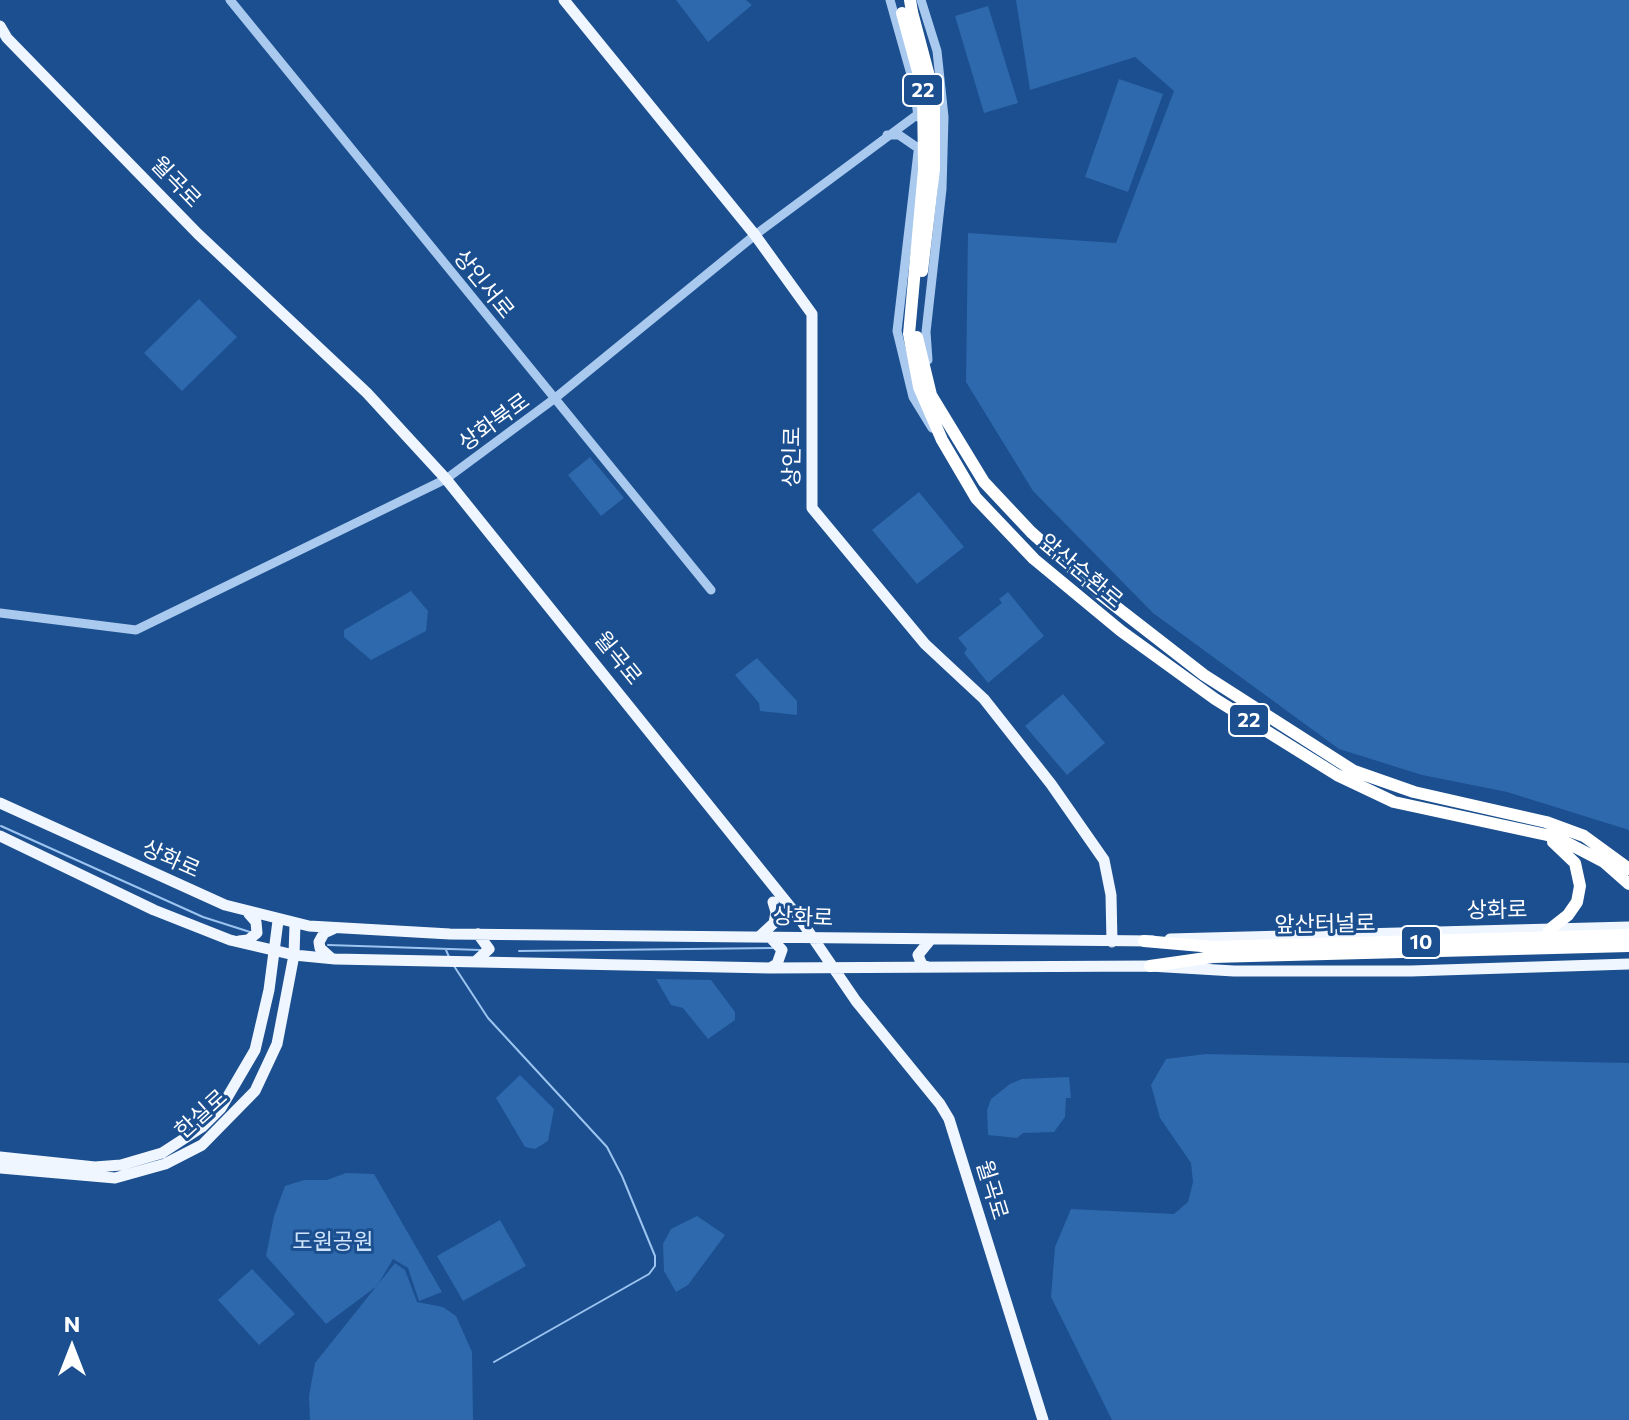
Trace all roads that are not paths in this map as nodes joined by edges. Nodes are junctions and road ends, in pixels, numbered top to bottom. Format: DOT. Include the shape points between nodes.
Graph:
graph roads {
  1 [pos="230,0"];
  2 [pos="564,0"];
  3 [pos="890,0"];
  4 [pos="921,0"];
  5 [pos="906,6"];
  6 [pos="0,26"];
  7 [pos="941,97"];
  8 [pos="918,111"];
  9 [pos="887,135"];
  10 [pos="918,152"];
  11 [pos="934,167"];
  12 [pos="755,235"];
  13 [pos="554,399"];
  14 [pos="948,438"];
  15 [pos="446,479"];
  16 [pos="711,590"];
  17 [pos="0,613"];
  18 [pos="0,803"];
  19 [pos="1519,831"];
  20 [pos="0,836"];
  21 [pos="1629,867"];
  22 [pos="1629,884"];
  23 [pos="773,902"];
  24 [pos="248,913"];
  25 [pos="278,921"];
  26 [pos="295,924"];
  27 [pos="1629,927"];
  28 [pos="334,928"];
  29 [pos="1549,930"];
  30 [pos="478,934"];
  31 [pos="1629,935"];
  32 [pos="764,936"];
  33 [pos="814,939"];
  34 [pos="931,939"];
  35 [pos="235,941"];
  36 [pos="1144,941"];
  37 [pos="1112,942"];
  38 [pos="1629,946"];
  39 [pos="273,951"];
  40 [pos="1213,952"];
  41 [pos="294,955"];
  42 [pos="333,959"];
  43 [pos="472,963"];
  44 [pos="1629,964"];
  45 [pos="1150,966"];
  46 [pos="834,967"];
  47 [pos="770,968"];
  48 [pos="930,968"];
  49 [pos="0,1157"];
  50 [pos="0,1168"];
  51 [pos="1043,1420"];
  1 -- 13 [label="street, 상인서로"];
  2 -- 12 [label="main road, 상인로"];
  3 -- 8 [label="street"];
  4 -- 7 [label="street" via="937,51"];
  5 -- 11 [label="highway, 앞산순환로 / 22, bridge" via="934,95"];
  6 -- 15 [label="main road, 월곡로" via="198,234 367,393"];
  7 -- 8 [label="street, 상화북로"];
  7 -- 11 [label="street"];
  8 -- 9 [label="street, 상화북로"];
  8 -- 10 [label="street"];
  9 -- 10 [label="street" via="899,135"];
  9 -- 12 [label="street, 상화북로"];
  10 -- 11 [label="street" via="931,152"];
  10 -- 14 [label="street" via="897,331 913,397"];
  11 -- 14 [label="highway, 앞산순환로 / 22" via="916,332"];
  12 -- 13 [label="street, 상화북로"];
  12 -- 37 [label="main road, 상인로" via="812,314 812,508 925,644 984,699 1078,822 1104,860"];
  13 -- 15 [label="street, 상화북로"];
  13 -- 16 [label="street, 상인서로"];
  14 -- 19 [label="highway, 앞산순환로 / 22" via="976,498 1034,559 1215,699 1337,775 1394,802"];
  14 -- 21 [label="highway, 앞산순환로 / 22" via="1031,532 1101,595 1204,675 1326,755 1414,792 1546,822 1584,836"];
  15 -- 17 [label="street, 상화북로" via="136,630"];
  15 -- 33 [label="main road, 월곡로"];
  18 -- 24 [label="main road, 상화로 / 10"];
  19 -- 22 [label="highway, 앞산순환로 / 22" via="1581,848"];
  19 -- 29 [label="highway" via="1567,852 1578,875 1577,902"];
  20 -- 35 [label="main road, 10" via="154,910"];
  23 -- 32 [label="main road" via="774,923"];
  24 -- 25 [label="main road, 상화로 / 10"];
  24 -- 35 [label="main road" via="257,933"];
  25 -- 26 [label="main road, 상화로 / 10"];
  25 -- 39 [label="main road, 한실로"];
  26 -- 28 [label="main road, 상화로 / 10"];
  26 -- 41 [label="main road, 한실로"];
  27 -- 29 [label="main road, 상화로 / 10"];
  28 -- 30 [label="main road, 상화로 / 10"];
  28 -- 42 [label="main road" via="324,933 318,946"];
  29 -- 36 [label="main road, 상화로 / 10"];
  30 -- 32 [label="main road, 상화로 / 10"];
  30 -- 43 [label="main road" via="489,949"];
  31 -- 40 [label="highway, 앞산터널로 / 10"];
  32 -- 33 [label="main road, 상화로 / 10"];
  32 -- 47 [label="main road" via="782,950"];
  33 -- 34 [label="main road, 상화로 / 10"];
  33 -- 46 [label="main road, 월곡로"];
  34 -- 37 [label="main road, 상화로 / 10"];
  34 -- 48 [label="main road" via="918,955"];
  35 -- 39 [label="main road, 10"];
  36 -- 37 [label="main road, 상화로 / 10"];
  36 -- 40 [label="highway"];
  38 -- 40 [label="highway, 앞산터널로 / 10"];
  39 -- 41 [label="main road, 10"];
  39 -- 49 [label="main road, 한실로" via="264,1013 246,1071 221,1108 185,1141 140,1160 95,1167"];
  40 -- 45 [label="highway"];
  41 -- 42 [label="main road, 10"];
  41 -- 50 [label="main road, 한실로" via="277,1044 255,1091 202,1145 165,1164 115,1178"];
  42 -- 43 [label="main road, 10"];
  43 -- 47 [label="main road, 10"];
  44 -- 45 [label="main road, 10" via="1411,971"];
  45 -- 48 [label="main road, 10"];
  46 -- 47 [label="main road, 10"];
  46 -- 48 [label="main road, 10"];
  46 -- 51 [label="main road, 월곡로" via="949,1119"];
}
